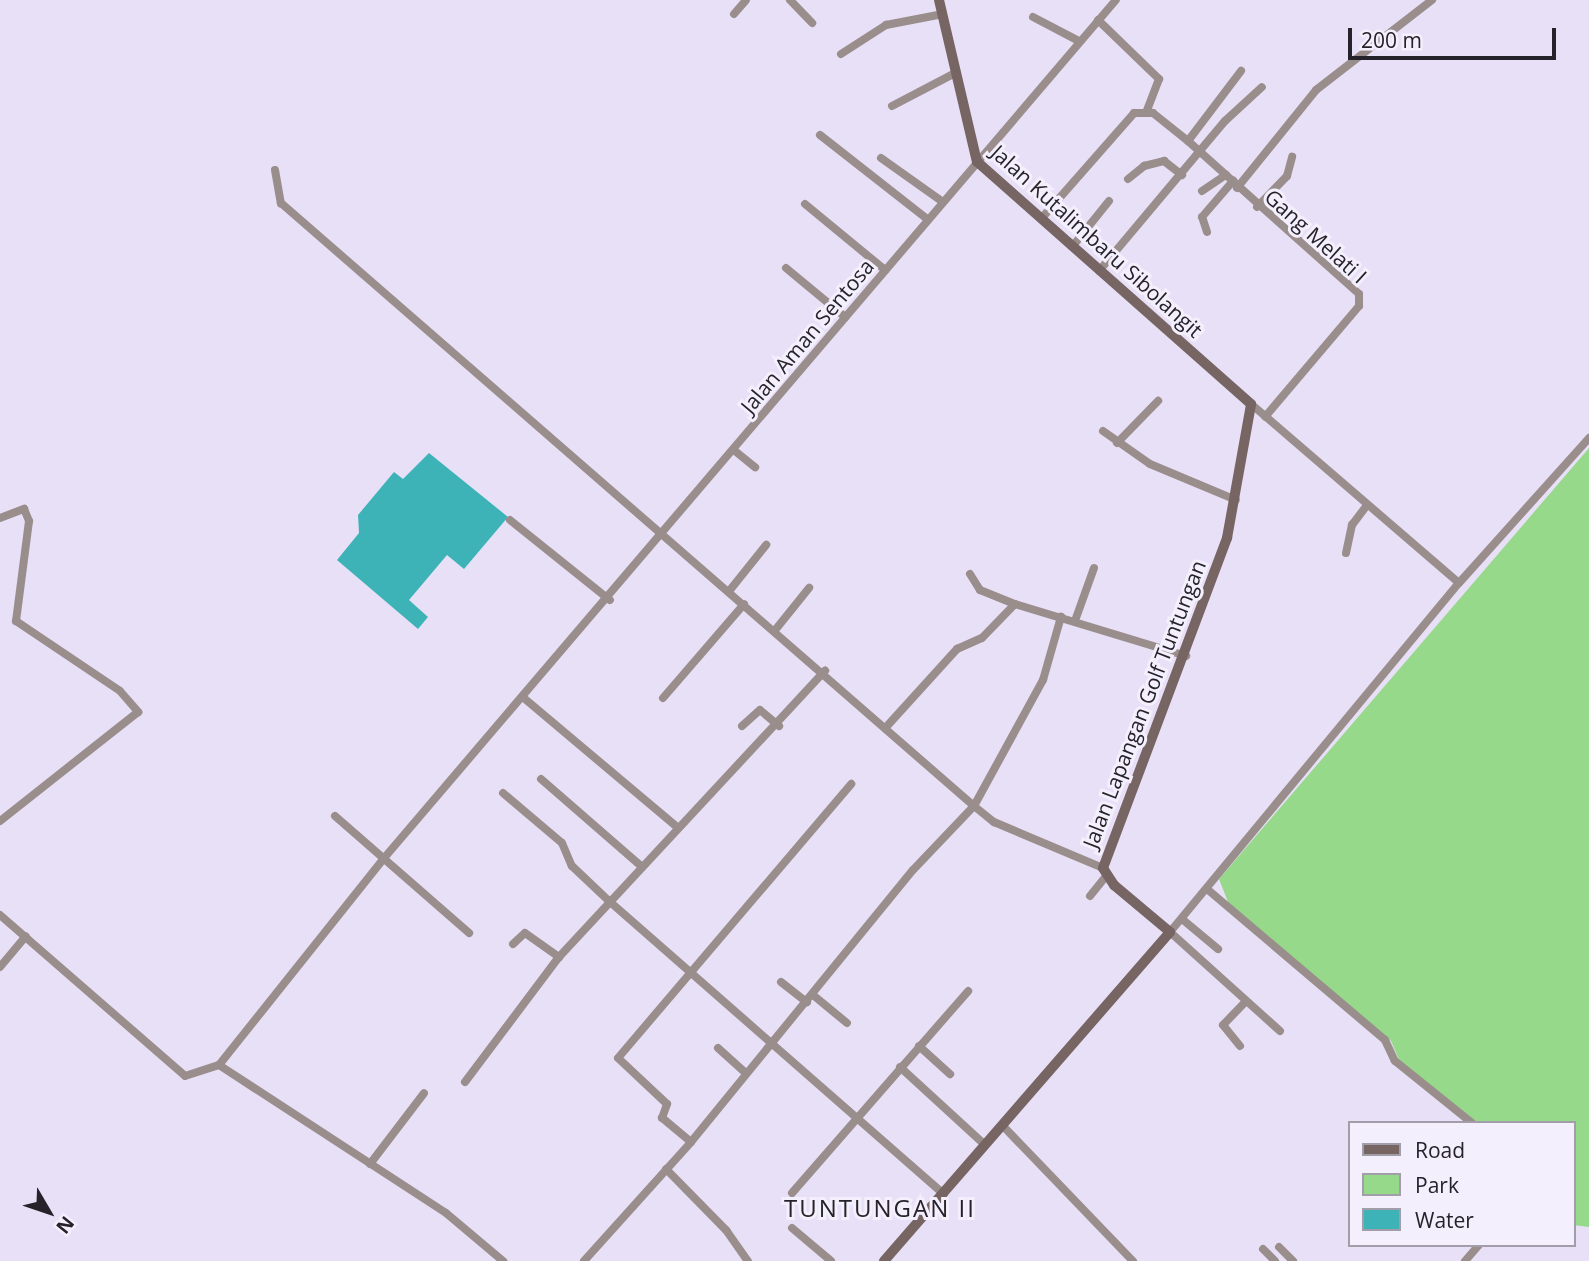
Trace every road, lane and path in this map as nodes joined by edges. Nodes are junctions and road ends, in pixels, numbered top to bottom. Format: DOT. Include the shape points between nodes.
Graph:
graph roads {
  1 [pos="746,0"];
  2 [pos="790,0"];
  3 [pos="939,0"];
  4 [pos="1116,0"];
  5 [pos="1432,0"];
  6 [pos="734,14"];
  7 [pos="943,14"];
  8 [pos="1033,17"];
  9 [pos="1098,20"];
  10 [pos="812,23"];
  11 [pos="1079,41"];
  12 [pos="841,54"];
  13 [pos="1241,71"];
  14 [pos="954,73"];
  15 [pos="1262,87"];
  16 [pos="892,106"];
  17 [pos="1147,111"];
  18 [pos="820,135"];
  19 [pos="1188,141"];
  20 [pos="1200,152"];
  21 [pos="1292,157"];
  22 [pos="881,158"];
  23 [pos="977,162"];
  24 [pos="275,170"];
  25 [pos="1182,175"];
  26 [pos="1128,179"];
  27 [pos="1232,181"];
  28 [pos="1202,191"];
  29 [pos="1109,201"];
  30 [pos="943,202"];
  31 [pos="805,204"];
  32 [pos="1257,207"];
  33 [pos="927,219"];
  34 [pos="1041,219"];
  35 [pos="1207,232"];
  36 [pos="1072,247"];
  37 [pos="786,268"];
  38 [pos="885,270"];
  39 [pos="1099,271"];
  40 [pos="845,317"];
  41 [pos="1158,401"];
  42 [pos="1251,404"];
  43 [pos="1265,417"];
  44 [pos="1103,431"];
  45 [pos="1589,438"];
  46 [pos="1117,443"];
  47 [pos="735,451"];
  48 [pos="755,467"];
  49 [pos="1236,500"];
  50 [pos="1367,505"];
  51 [pos="0,519"];
  52 [pos="510,520"];
  53 [pos="665,534"];
  54 [pos="766,545"];
  55 [pos="1346,553"];
  56 [pos="1094,568"];
  57 [pos="970,574"];
  58 [pos="1459,583"];
  59 [pos="809,588"];
  60 [pos="730,590"];
  61 [pos="610,600"];
  62 [pos="744,604"];
  63 [pos="1015,604"];
  64 [pos="1061,617"];
  65 [pos="1076,618"];
  66 [pos="776,629"];
  67 [pos="1187,656"];
  68 [pos="825,671"];
  69 [pos="663,698"];
  70 [pos="525,699"];
  71 [pos="888,725"];
  72 [pos="742,726"];
  73 [pos="779,726"];
  74 [pos="541,779"];
  75 [pos="851,784"];
  76 [pos="503,793"];
  77 [pos="974,806"];
  78 [pos="335,816"];
  79 [pos="0,821"];
  80 [pos="677,827"];
  81 [pos="385,857"];
  82 [pos="640,865"];
  83 [pos="1105,872"];
  84 [pos="1207,889"];
  85 [pos="1090,896"];
  86 [pos="609,901"];
  87 [pos="0,915"];
  88 [pos="1182,919"];
  89 [pos="1170,932"];
  90 [pos="469,933"];
  91 [pos="26,936"];
  92 [pos="513,944"];
  93 [pos="1218,949"];
  94 [pos="559,957"];
  95 [pos="0,967"];
  96 [pos="692,972"];
  97 [pos="781,982"];
  98 [pos="968,991"];
  99 [pos="810,999"];
  100 [pos="1246,1001"];
  101 [pos="848,1023"];
  102 [pos="1280,1031"];
  103 [pos="773,1042"];
  104 [pos="919,1046"];
  105 [pos="1240,1046"];
  106 [pos="718,1048"];
  107 [pos="219,1065"];
  108 [pos="901,1067"];
  109 [pos="746,1073"];
  110 [pos="950,1074"];
  111 [pos="465,1082"];
  112 [pos="424,1093"];
  113 [pos="856,1118"];
  114 [pos="1470,1121"];
  115 [pos="1002,1125"];
  116 [pos="691,1142"];
  117 [pos="985,1145"];
  118 [pos="370,1164"];
  119 [pos="666,1169"];
  120 [pos="792,1193"];
  121 [pos="944,1194"];
  122 [pos="792,1228"];
  123 [pos="1279,1247"];
  124 [pos="1477,1247"];
  125 [pos="1264,1249"];
  126 [pos="503,1261"];
  127 [pos="584,1261"];
  128 [pos="748,1261"];
  129 [pos="831,1261"];
  130 [pos="884,1261"];
  131 [pos="1133,1261"];
  132 [pos="1275,1261"];
  133 [pos="1293,1261"];
  134 [pos="1465,1261"];
  1 -- 6 [label="street"];
  2 -- 10 [label="street"];
  3 -- 7 [label="street, Jalan Kutalimbaru Sibolangit"];
  4 -- 9 [label="street, Jalan Aman Sentosa"];
  5 -- 27 [label="street" via="1316,90"];
  7 -- 12 [label="street" via="886,24"];
  7 -- 14 [label="street, Jalan Kutalimbaru Sibolangit"];
  8 -- 11 [label="street"];
  9 -- 11 [label="street, Jalan Aman Sentosa"];
  9 -- 17 [label="street" via="1159,79"];
  11 -- 23 [label="street, Jalan Aman Sentosa"];
  13 -- 19 [label="street"];
  14 -- 16 [label="street"];
  14 -- 23 [label="street, Jalan Kutalimbaru Sibolangit"];
  15 -- 20 [label="street"];
  17 -- 19 [label="street, Gang Melati I"];
  17 -- 34 [label="street" via="1127,118"];
  18 -- 33 [label="street"];
  19 -- 20 [label="street, Gang Melati I"];
  20 -- 25 [label="street"];
  20 -- 27 [label="street, Gang Melati I"];
  21 -- 32 [label="street" via="1287,176"];
  22 -- 30 [label="street"];
  23 -- 30 [label="street, Jalan Aman Sentosa"];
  23 -- 34 [label="street, Jalan Kutalimbaru Sibolangit"];
  24 -- 53 [label="street" via="281,203"];
  25 -- 26 [label="street" via="1164,161 1144,166"];
  25 -- 39 [label="street"];
  27 -- 28 [label="street"];
  27 -- 32 [label="street, Gang Melati I"];
  27 -- 35 [label="street" via="1202,217"];
  29 -- 36 [label="street"];
  30 -- 33 [label="street, Jalan Aman Sentosa"];
  31 -- 38 [label="street"];
  32 -- 43 [label="street, Gang Melati I" via="1360,300"];
  33 -- 38 [label="street, Jalan Aman Sentosa"];
  34 -- 36 [label="street, Jalan Kutalimbaru Sibolangit"];
  36 -- 39 [label="street, Jalan Kutalimbaru Sibolangit"];
  37 -- 40 [label="street"];
  38 -- 40 [label="street, Jalan Aman Sentosa"];
  39 -- 42 [label="street, Jalan Kutalimbaru Sibolangit"];
  40 -- 47 [label="street, Jalan Aman Sentosa"];
  41 -- 46 [label="street"];
  42 -- 43 [label="street"];
  42 -- 49 [label="street, Jalan Lapangan Golf Tuntungan"];
  43 -- 50 [label="street"];
  44 -- 46 [label="street"];
  45 -- 58 [label="street"];
  46 -- 49 [label="street"];
  47 -- 48 [label="street"];
  47 -- 53 [label="street, Jalan Aman Sentosa"];
  49 -- 67 [label="street, Jalan Lapangan Golf Tuntungan"];
  50 -- 55 [label="street" via="1352,525"];
  50 -- 58 [label="street"];
  51 -- 79 [label="street" via="24,509 29,521 16,621 120,691 138,712"];
  52 -- 61 [label="street"];
  53 -- 60 [label="street"];
  53 -- 61 [label="street, Jalan Aman Sentosa"];
  54 -- 60 [label="street"];
  56 -- 65 [label="street"];
  57 -- 63 [label="street" via="980,590"];
  58 -- 84 [label="street"];
  59 -- 66 [label="street"];
  60 -- 62 [label="street"];
  61 -- 70 [label="street, Jalan Aman Sentosa"];
  62 -- 66 [label="street"];
  62 -- 69 [label="street"];
  63 -- 64 [label="street"];
  63 -- 71 [label="street" via="982,638 957,649"];
  64 -- 65 [label="street"];
  64 -- 77 [label="street" via="1042,680"];
  65 -- 67 [label="street"];
  66 -- 68 [label="street"];
  67 -- 83 [label="street, Jalan Lapangan Golf Tuntungan"];
  68 -- 71 [label="street"];
  68 -- 73 [label="street"];
  70 -- 80 [label="street"];
  70 -- 81 [label="street, Jalan Aman Sentosa"];
  71 -- 77 [label="street"];
  72 -- 73 [label="street" via="760,710"];
  73 -- 80 [label="street"];
  74 -- 82 [label="street"];
  75 -- 96 [label="street"];
  76 -- 86 [label="street" via="562,843 575,870"];
  77 -- 83 [label="street" via="994,822"];
  77 -- 99 [label="street" via="913,870"];
  78 -- 81 [label="street"];
  80 -- 82 [label="street"];
  81 -- 90 [label="street"];
  81 -- 107 [label="street, Jalan Aman Sentosa"];
  82 -- 86 [label="street"];
  83 -- 85 [label="street"];
  83 -- 89 [label="street, Jalan Lapangan Golf Tuntungan"];
  84 -- 88 [label="street"];
  84 -- 114 [label="street" via="1385,1040 1395,1061"];
  86 -- 94 [label="street"];
  86 -- 96 [label="street"];
  87 -- 91 [label="street"];
  88 -- 89 [label="street"];
  88 -- 93 [label="street"];
  89 -- 100 [label="street"];
  89 -- 115 [label="street"];
  91 -- 95 [label="street"];
  91 -- 107 [label="street" via="185,1076"];
  92 -- 94 [label="street" via="525,933"];
  94 -- 111 [label="street"];
  96 -- 103 [label="street"];
  96 -- 116 [label="street" via="618,1061 667,1104 662,1118"];
  97 -- 99 [label="street"];
  98 -- 104 [label="street"];
  99 -- 101 [label="street"];
  99 -- 103 [label="street"];
  100 -- 102 [label="street"];
  100 -- 105 [label="street" via="1223,1025"];
  103 -- 109 [label="street"];
  103 -- 113 [label="street"];
  104 -- 108 [label="street"];
  104 -- 110 [label="street"];
  106 -- 109 [label="street"];
  107 -- 118 [label="street"];
  108 -- 113 [label="street"];
  108 -- 117 [label="street"];
  109 -- 116 [label="street"];
  112 -- 118 [label="street"];
  113 -- 120 [label="street"];
  113 -- 121 [label="street"];
  115 -- 117 [label="street"];
  115 -- 131 [label="street"];
  116 -- 119 [label="street"];
  117 -- 121 [label="street"];
  118 -- 126 [label="street" via="446,1213"];
  119 -- 127 [label="street"];
  119 -- 128 [label="street" via="726,1230"];
  121 -- 130 [label="street"];
  122 -- 129 [label="street"];
  123 -- 133 [label="street"];
  124 -- 134 [label="street"];
  125 -- 132 [label="street"];
}
